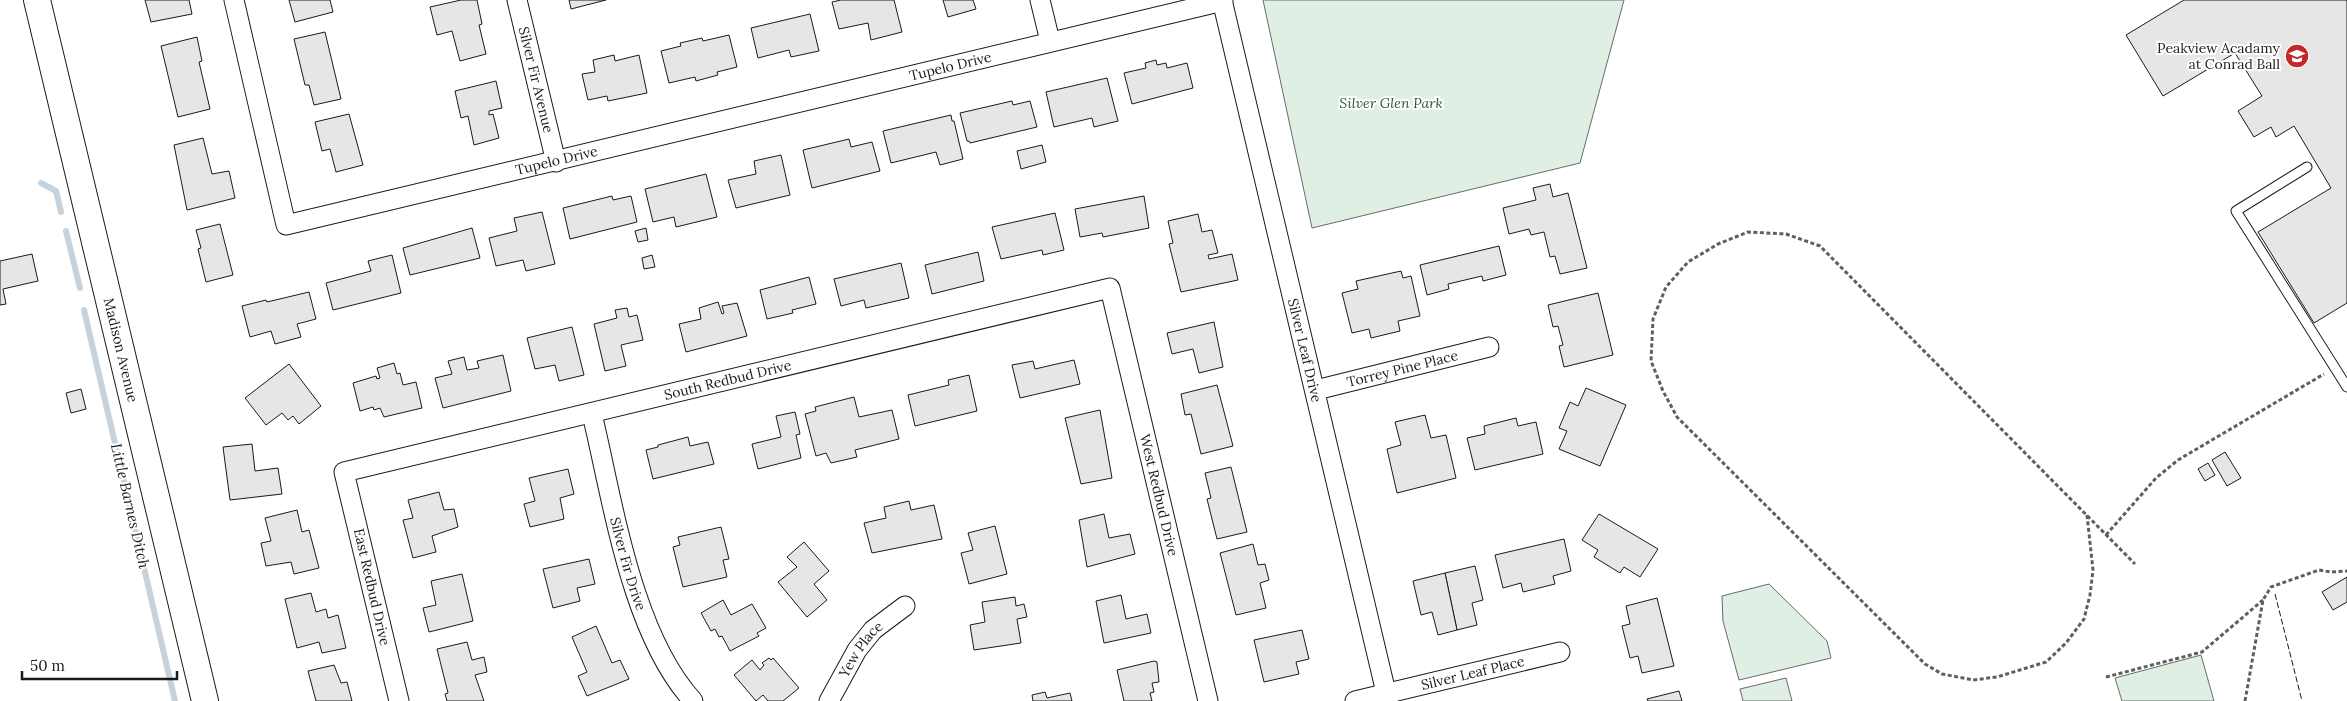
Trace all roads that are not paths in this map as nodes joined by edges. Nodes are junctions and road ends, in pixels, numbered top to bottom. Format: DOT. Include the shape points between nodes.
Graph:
graph roads {
  1 [pos="37,0"];
  2 [pos="234,0"];
  3 [pos="517,0"];
  4 [pos="1040,0"];
  5 [pos="1223,1"];
  6 [pos="1050,41"];
  7 [pos="556,162"];
  8 [pos="2307,167"];
  9 [pos="1110,288"];
  10 [pos="1489,347"];
  11 [pos="2347,387"];
  12 [pos="1316,390"];
  13 [pos="592,414"];
  14 [pos="344,472"];
  15 [pos="904,606"];
  16 [pos="1560,652"];
  17 [pos="1387,697"];
  18 [pos="204,701"];
  19 [pos="399,701"];
  20 [pos="693,701"];
  21 [pos="829,701"];
  22 [pos="1208,701"];
  23 [pos="1355,701"];
  1 -- 18 [label="main road, Madison Avenue"];
  2 -- 7 [label="street, Tupelo Drive" via="286,225"];
  3 -- 7 [label="street, Silver Fir Avenue"];
  4 -- 6 [label="street"];
  5 -- 6 [label="street, Tupelo Drive"];
  5 -- 12 [label="street, Silver Leaf Drive"];
  6 -- 7 [label="street, Tupelo Drive"];
  8 -- 11 [label="lane" via="2236,211"];
  9 -- 13 [label="street, South Redbud Drive"];
  9 -- 22 [label="street, West Redbud Drive"];
  10 -- 12 [label="street, Torrey Pine Place"];
  12 -- 17 [label="street, Silver Leaf Drive"];
  13 -- 14 [label="street, South Redbud Drive"];
  13 -- 20 [label="street, Silver Fir Drive" via="634,585 666,663"];
  14 -- 19 [label="street, East Redbud Drive"];
  15 -- 21 [label="street, Yew Place" via="873,630 857,650"];
  16 -- 17 [label="street, Silver Leaf Place"];
  17 -- 23 [label="street"];
}
